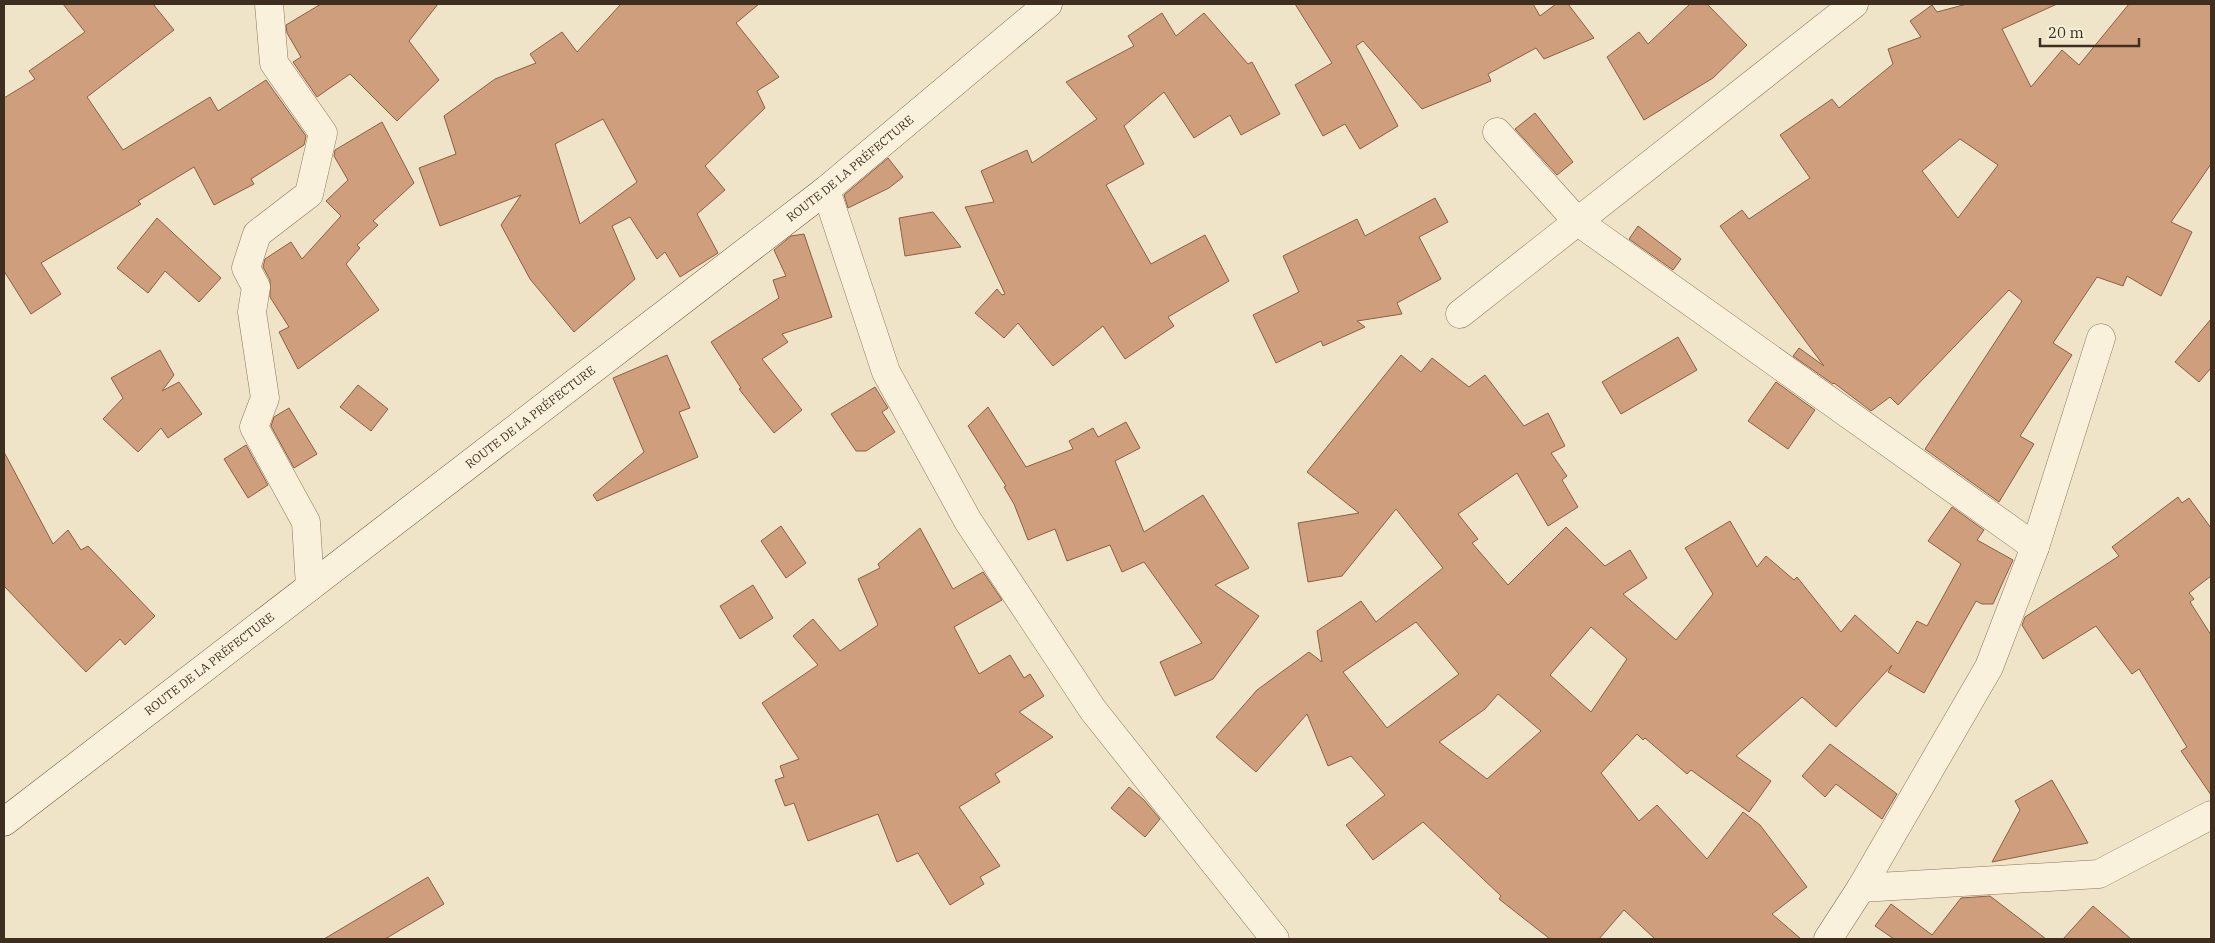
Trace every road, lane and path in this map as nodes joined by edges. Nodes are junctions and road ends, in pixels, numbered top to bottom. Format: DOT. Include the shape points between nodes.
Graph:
graph roads {
  1 [pos="269,4"];
  2 [pos="1048,4"];
  3 [pos="1854,4"];
  4 [pos="1497,132"];
  5 [pos="826,190"];
  6 [pos="1577,221"];
  7 [pos="1460,314"];
  8 [pos="2101,338"];
  9 [pos="2035,547"];
  10 [pos="310,587"];
  11 [pos="2211,815"];
  12 [pos="4,822"];
  13 [pos="1861,888"];
  14 [pos="1274,939"];
  15 [pos="1828,939"];
  1 -- 10 [label="street" via="274,63 323,133 309,194 257,234 246,268 256,287 252,312 265,398 254,427 306,522"];
  2 -- 5 [label="street, ROUTE DE LA PRÉFECTURE"];
  3 -- 6 [label="street"];
  4 -- 6 [label="street"];
  5 -- 10 [label="street, ROUTE DE LA PRÉFECTURE"];
  5 -- 14 [label="street" via="886,372 968,521 1093,710"];
  6 -- 7 [label="street"];
  6 -- 9 [label="street"];
  8 -- 9 [label="street"];
  9 -- 13 [label="street" via="1989,667"];
  10 -- 12 [label="street, ROUTE DE LA PRÉFECTURE"];
  11 -- 13 [label="street" via="2099,874"];
  13 -- 15 [label="street"];
}
